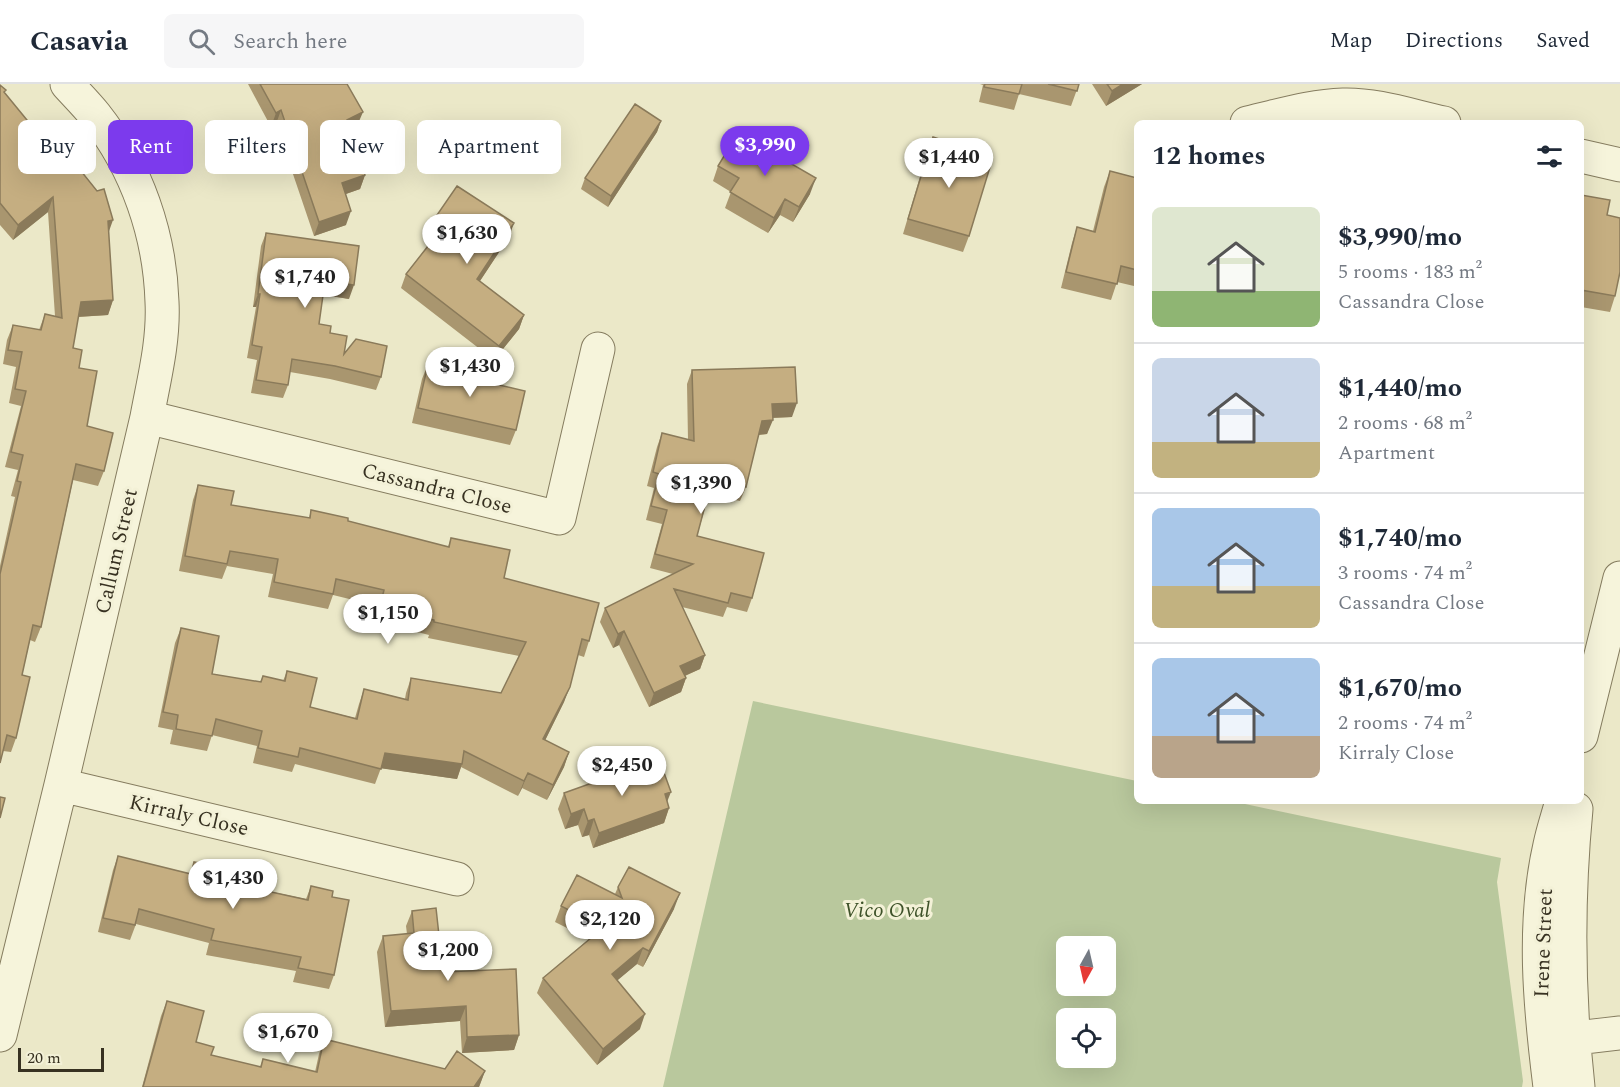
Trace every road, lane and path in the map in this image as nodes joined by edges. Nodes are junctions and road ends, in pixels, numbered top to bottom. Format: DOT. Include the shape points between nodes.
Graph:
graph roads {
  1 [pos="67,84"];
  2 [pos="1260,120"];
  3 [pos="1429,120"];
  4 [pos="1584,157"];
  5 [pos="1620,165"];
  6 [pos="598,349"];
  7 [pos="147,417"];
  8 [pos="1620,578"];
  9 [pos="1584,726"];
  10 [pos="61,785"];
  11 [pos="1561,804"];
  12 [pos="1577,804"];
  13 [pos="458,879"];
  14 [pos="1620,1033"];
  15 [pos="0,1035"];
  16 [pos="1558,1040"];
  17 [pos="1550,1087"];
  18 [pos="1578,1087"];
  1 -- 7 [label="street, Callum Street" via="95,115 125,160 146,206 158,257 162,304 159,357"];
  2 -- 3 [label="street" via="1345,105"];
  4 -- 5 [label="street"];
  6 -- 7 [label="street, Cassandra Close" via="559,518"];
  7 -- 10 [label="street, Callum Street"];
  8 -- 9 [label="street"];
  10 -- 13 [label="street, Kirraly Close"];
  10 -- 15 [label="street, Callum Street"];
  11 -- 16 [label="street, Irene Street" via="1550,846 1539,945 1540,998"];
  12 -- 16 [label="street, Irene Street"];
  14 -- 16 [label="street"];
  16 -- 17 [label="street, Irene Street"];
  16 -- 18 [label="street, Irene Street"];
}
